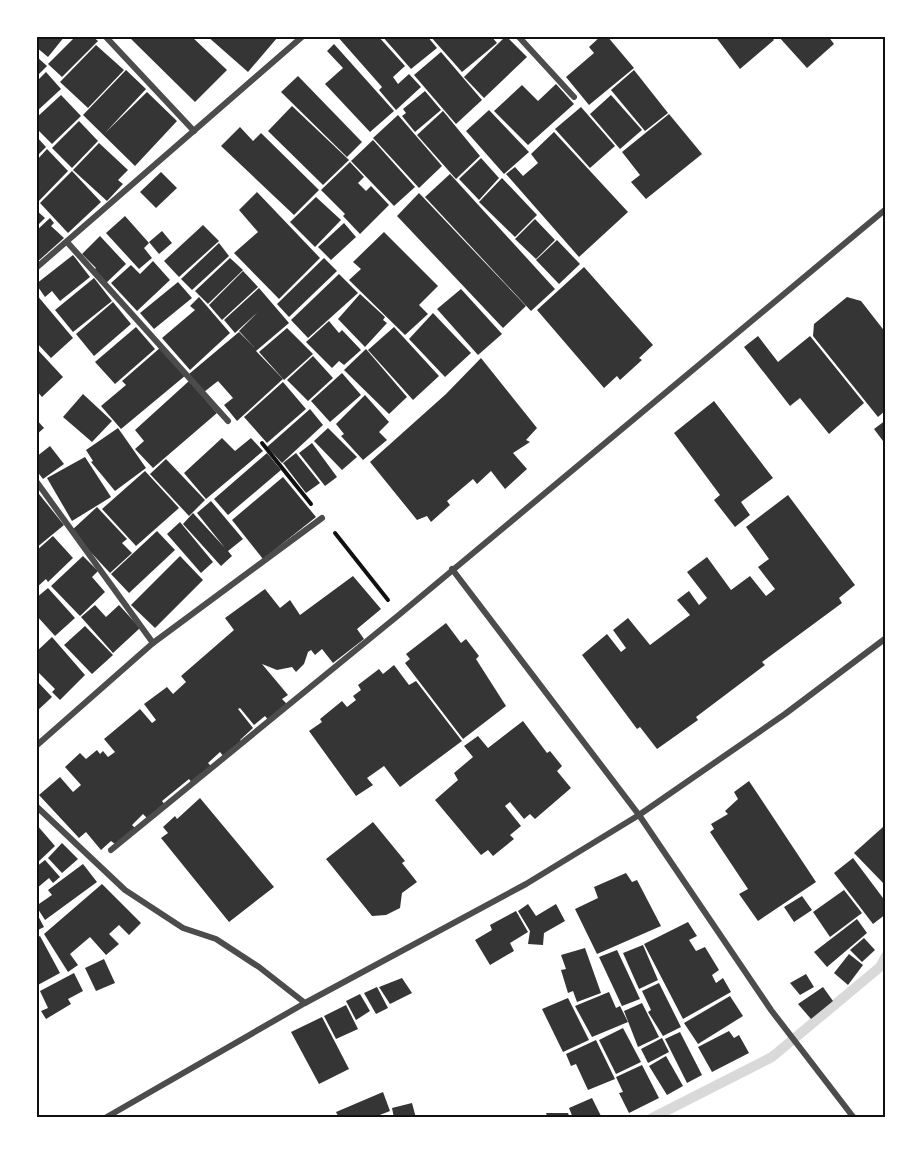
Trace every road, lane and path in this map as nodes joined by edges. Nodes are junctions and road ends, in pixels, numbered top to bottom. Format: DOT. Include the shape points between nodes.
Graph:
graph roads {
  1 [pos="105,36"];
  2 [pos="303,36"];
  3 [pos="518,36"];
  4 [pos="574,97"];
  5 [pos="194,131"];
  6 [pos="886,209"];
  7 [pos="68,243"];
  8 [pos="36,268"];
  9 [pos="228,421"];
  10 [pos="36,481"];
  11 [pos="322,518"];
  12 [pos="452,569"];
  13 [pos="886,638"];
  14 [pos="153,643"];
  15 [pos="36,746"];
  16 [pos="36,806"];
  17 [pos="639,815"];
  18 [pos="111,850"];
  19 [pos="305,1003"];
  20 [pos="105,1118"];
  21 [pos="854,1118"];
  1 -- 5 [label="street"];
  2 -- 5 [label="street"];
  3 -- 4 [label="street"];
  5 -- 7 [label="street"];
  6 -- 12 [label="street"];
  7 -- 8 [label="street"];
  7 -- 9 [label="street"];
  10 -- 14 [label="street"];
  11 -- 14 [label="street"];
  12 -- 17 [label="street"];
  12 -- 18 [label="street"];
  13 -- 17 [label="street"];
  14 -- 15 [label="street"];
  16 -- 19 [label="street" via="125,890 183,928 216,939"];
  17 -- 19 [label="street" via="526,884"];
  17 -- 21 [label="street" via="771,1010"];
  19 -- 20 [label="street"];
}
